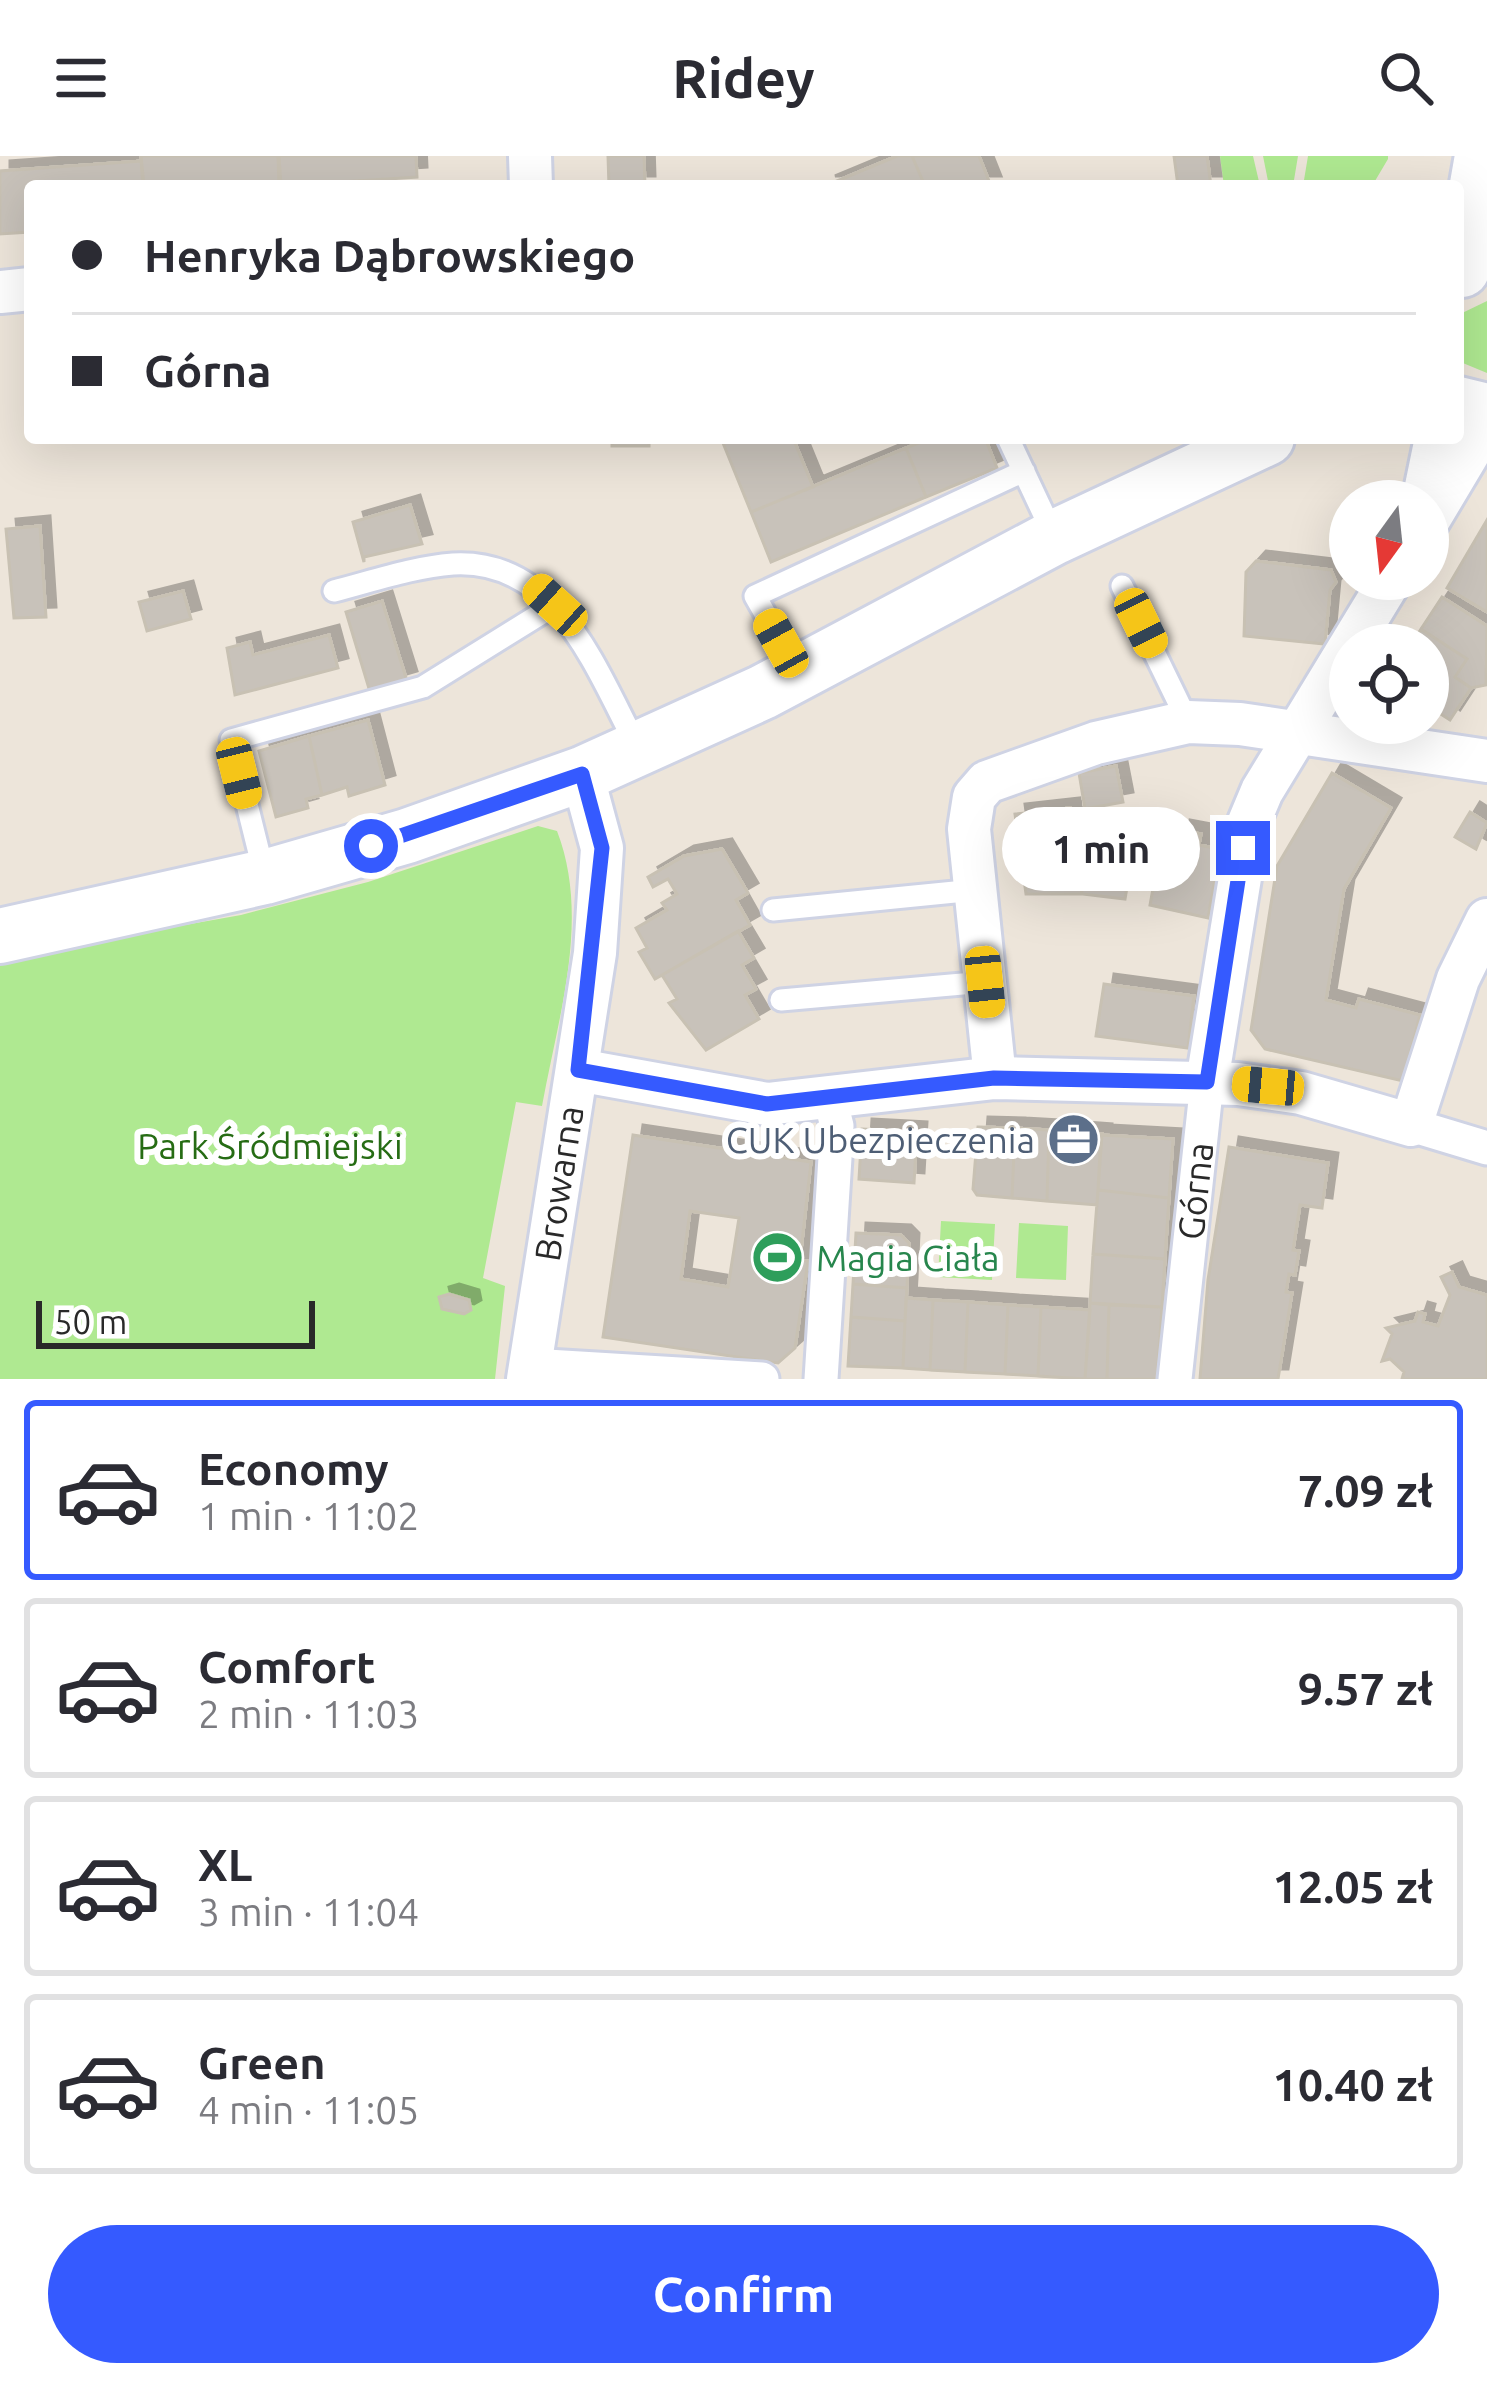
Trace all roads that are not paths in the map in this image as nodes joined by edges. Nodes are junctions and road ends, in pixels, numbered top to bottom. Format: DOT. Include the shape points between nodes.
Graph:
graph roads {
  1 [pos="1482,156"];
  2 [pos="1469,270"];
  3 [pos="1487,422"];
  4 [pos="1011,444"];
  5 [pos="1251,444"];
  6 [pos="1435,444"];
  7 [pos="1024,471"];
  8 [pos="1428,480"];
  9 [pos="1449,485"];
  10 [pos="1054,536"];
  11 [pos="1122,586"];
  12 [pos="334,591"];
  13 [pos="1378,600"];
  14 [pos="555,605"];
  15 [pos="799,673"];
  16 [pos="1188,722"];
  17 [pos="1298,733"];
  18 [pos="639,751"];
  19 [pos="1487,761"];
  20 [pos="582,774"];
  21 [pos="265,877"];
  22 [pos="975,890"];
  23 [pos="772,910"];
  24 [pos="0,919"];
  25 [pos="58,919"];
  26 [pos="1487,920"];
  27 [pos="0,936"];
  28 [pos="985,982"];
  29 [pos="781,1000"];
  30 [pos="578,1070"];
  31 [pos="994,1078"];
  32 [pos="1207,1082"];
  33 [pos="830,1100"];
  34 [pos="1411,1125"];
  35 [pos="1487,1148"];
  36 [pos="529,1372"];
  37 [pos="762,1379"];
  38 [pos="821,1379"];
  39 [pos="1175,1379"];
  1 -- 2 [label="street"];
  3 -- 9 [label="street"];
  4 -- 7 [label="lane"];
  5 -- 10 [label="street"];
  6 -- 8 [label="street"];
  7 -- 10 [label="lane"];
  7 -- 15 [label="lane" via="755,596"];
  10 -- 15 [label="street"];
  11 -- 16 [label="lane"];
  12 -- 14 [label="lane" via="458,564 523,577"];
  13 -- 17 [label="street, Górna"];
  14 -- 18 [label="lane"];
  14 -- 21 [label="lane" via="423,687 231,740"];
  15 -- 18 [label="street"];
  16 -- 17 [label="street"];
  16 -- 22 [label="street" via="1096,743 987,782 969,813"];
  17 -- 19 [label="street"];
  17 -- 32 [label="street, Górna" via="1249,822"];
  18 -- 20 [label="street"];
  20 -- 21 [label="street"];
  20 -- 30 [label="street, Browarna" via="602,848"];
  21 -- 25 [label="street"];
  22 -- 23 [label="lane"];
  22 -- 28 [label="street"];
  24 -- 25 [label="street"];
  25 -- 27 [label="street"];
  26 -- 34 [label="street" via="1458,979"];
  28 -- 29 [label="lane"];
  28 -- 31 [label="street"];
  30 -- 33 [label="street" via="767,1104"];
  30 -- 36 [label="street, Browarna"];
  31 -- 32 [label="street"];
  31 -- 33 [label="street"];
  32 -- 34 [label="street" via="1301,1093"];
  32 -- 39 [label="street, Górna"];
  33 -- 38 [label="street" via="836,1126"];
  34 -- 35 [label="street"];
  36 -- 37 [label="street" via="572,1364"];
}
